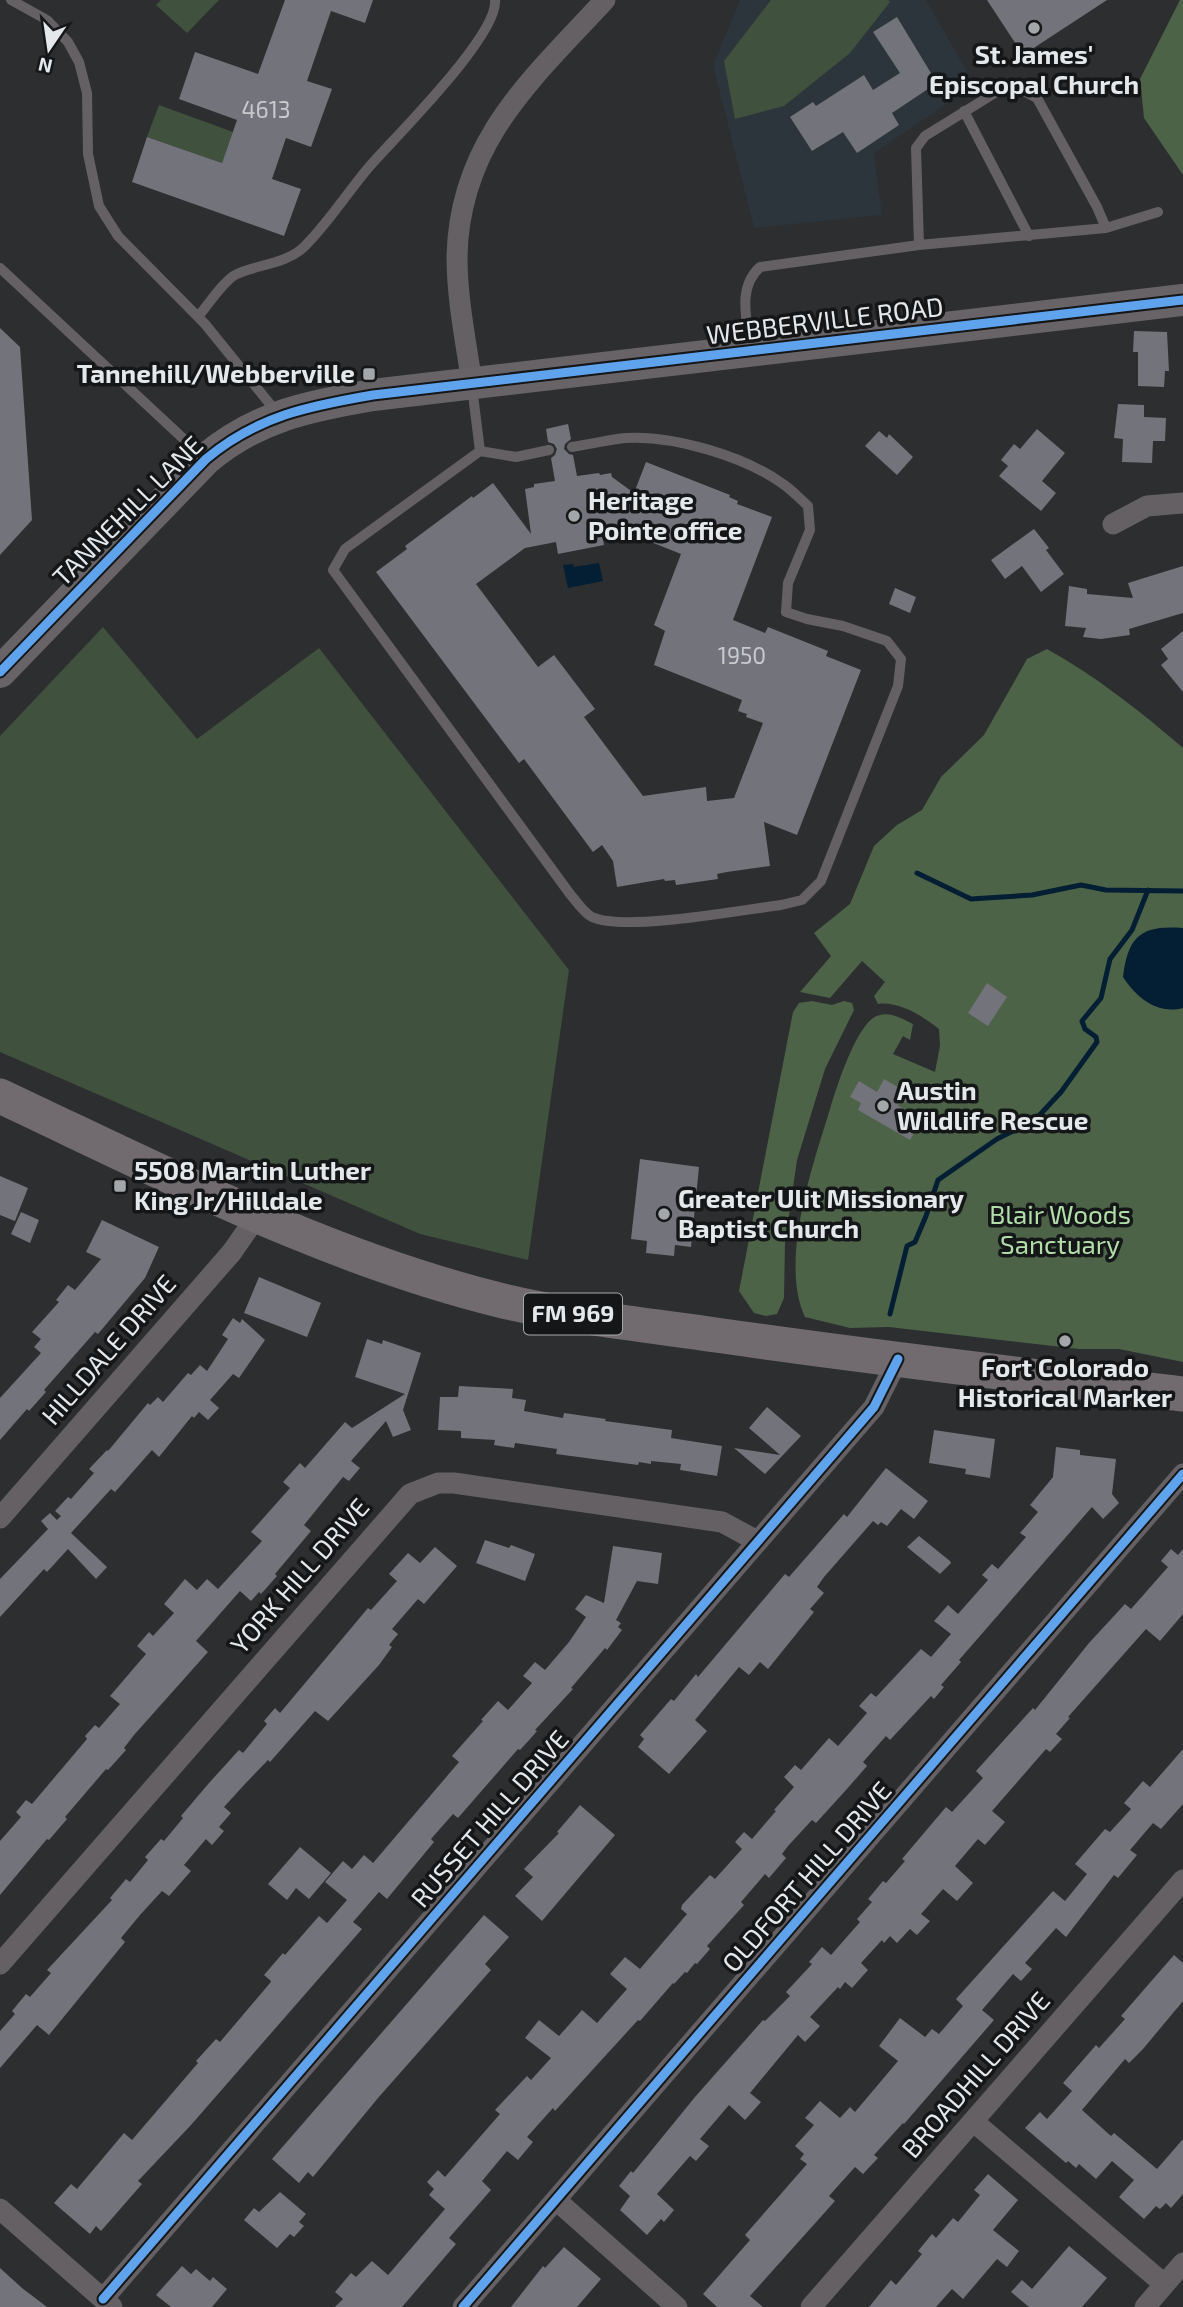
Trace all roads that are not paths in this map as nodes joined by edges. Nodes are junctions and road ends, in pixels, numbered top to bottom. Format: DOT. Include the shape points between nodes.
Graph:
graph roads {
  1 [pos="11,0"];
  2 [pos="495,0"];
  3 [pos="605,0"];
  4 [pos="964,111"];
  5 [pos="1158,212"];
  6 [pos="1106,228"];
  7 [pos="1029,236"];
  8 [pos="919,245"];
  9 [pos="0,268"];
  10 [pos="1183,300"];
  11 [pos="198,317"];
  12 [pos="751,350"];
  13 [pos="472,384"];
  14 [pos="280,416"];
  15 [pos="572,447"];
  16 [pos="549,450"];
  17 [pos="480,451"];
  18 [pos="206,460"];
  19 [pos="1183,503"];
  20 [pos="1113,524"];
  21 [pos="0,672"];
  22 [pos="0,1096"];
  23 [pos="257,1216"];
  24 [pos="898,1359"];
  25 [pos="1183,1394"];
  26 [pos="1183,1474"];
  27 [pos="0,1518"];
  28 [pos="757,1541"];
  29 [pos="1183,1880"];
  30 [pos="0,1964"];
  31 [pos="974,2122"];
  32 [pos="556,2200"];
  33 [pos="0,2209"];
  34 [pos="1183,2263"];
  35 [pos="1164,2284"];
  36 [pos="107,2303"];
  37 [pos="463,2307"];
  38 [pos="677,2307"];
  39 [pos="811,2307"];
  40 [pos="1145,2307"];
  1 -- 11 [label="lane" via="47,20 79,62 87,93 88,154 99,206 118,236"];
  2 -- 11 [label="lane" via="496,7 477,42 444,85 304,248 235,275"];
  3 -- 13 [label="street" via="503,113 470,181 457,256"];
  4 -- 6 [label="lane" via="998,90 1018,88 1037,98"];
  4 -- 7 [label="lane"];
  4 -- 8 [label="lane" via="925,136 916,148"];
  5 -- 6 [label="lane"];
  6 -- 7 [label="lane"];
  7 -- 8 [label="lane"];
  8 -- 12 [label="lane" via="760,267 751,275 744,298"];
  9 -- 18 [label="lane"];
  10 -- 12 [label="street, WEBBERVILLE ROAD"];
  11 -- 14 [label="lane"];
  12 -- 13 [label="street, WEBBERVILLE ROAD"];
  13 -- 14 [label="street, TANNEHILL LANE" via="352,399"];
  13 -- 17 [label="lane"];
  14 -- 18 [label="street, TANNEHILL LANE" via="226,443"];
  15 -- 17 [label="lane" via="626,438 665,440 703,447 782,483 808,506 810,530 788,583 786,612 887,641 901,659 898,687 838,840 821,881 802,900 648,921 590,917 333,570 345,549"];
  16 -- 17 [label="lane" via="516,457"];
  18 -- 21 [label="street, TANNEHILL LANE"];
  19 -- 20 [label="street" via="1147,506"];
  22 -- 23 [label="main road, FM 969"];
  23 -- 24 [label="main road, FM 969" via="419,1277 504,1301"];
  23 -- 27 [label="street, HILLDALE DRIVE" via="232,1252"];
  24 -- 25 [label="main road, FM 969"];
  24 -- 28 [label="street, RUSSET HILL DRIVE" via="874,1407"];
  26 -- 32 [label="street, OLDFORT HILL DRIVE"];
  28 -- 30 [label="street, YORK HILL DRIVE" via="722,1522 454,1483 438,1483 410,1494"];
  28 -- 36 [label="street, RUSSET HILL DRIVE"];
  29 -- 31 [label="street, BROADHILL DRIVE"];
  31 -- 35 [label="street"];
  31 -- 39 [label="street, BROADHILL DRIVE"];
  32 -- 37 [label="street, OLDFORT HILL DRIVE"];
  32 -- 38 [label="street"];
  33 -- 36 [label="street"];
  34 -- 35 [label="street"];
  35 -- 40 [label="street"];
}
